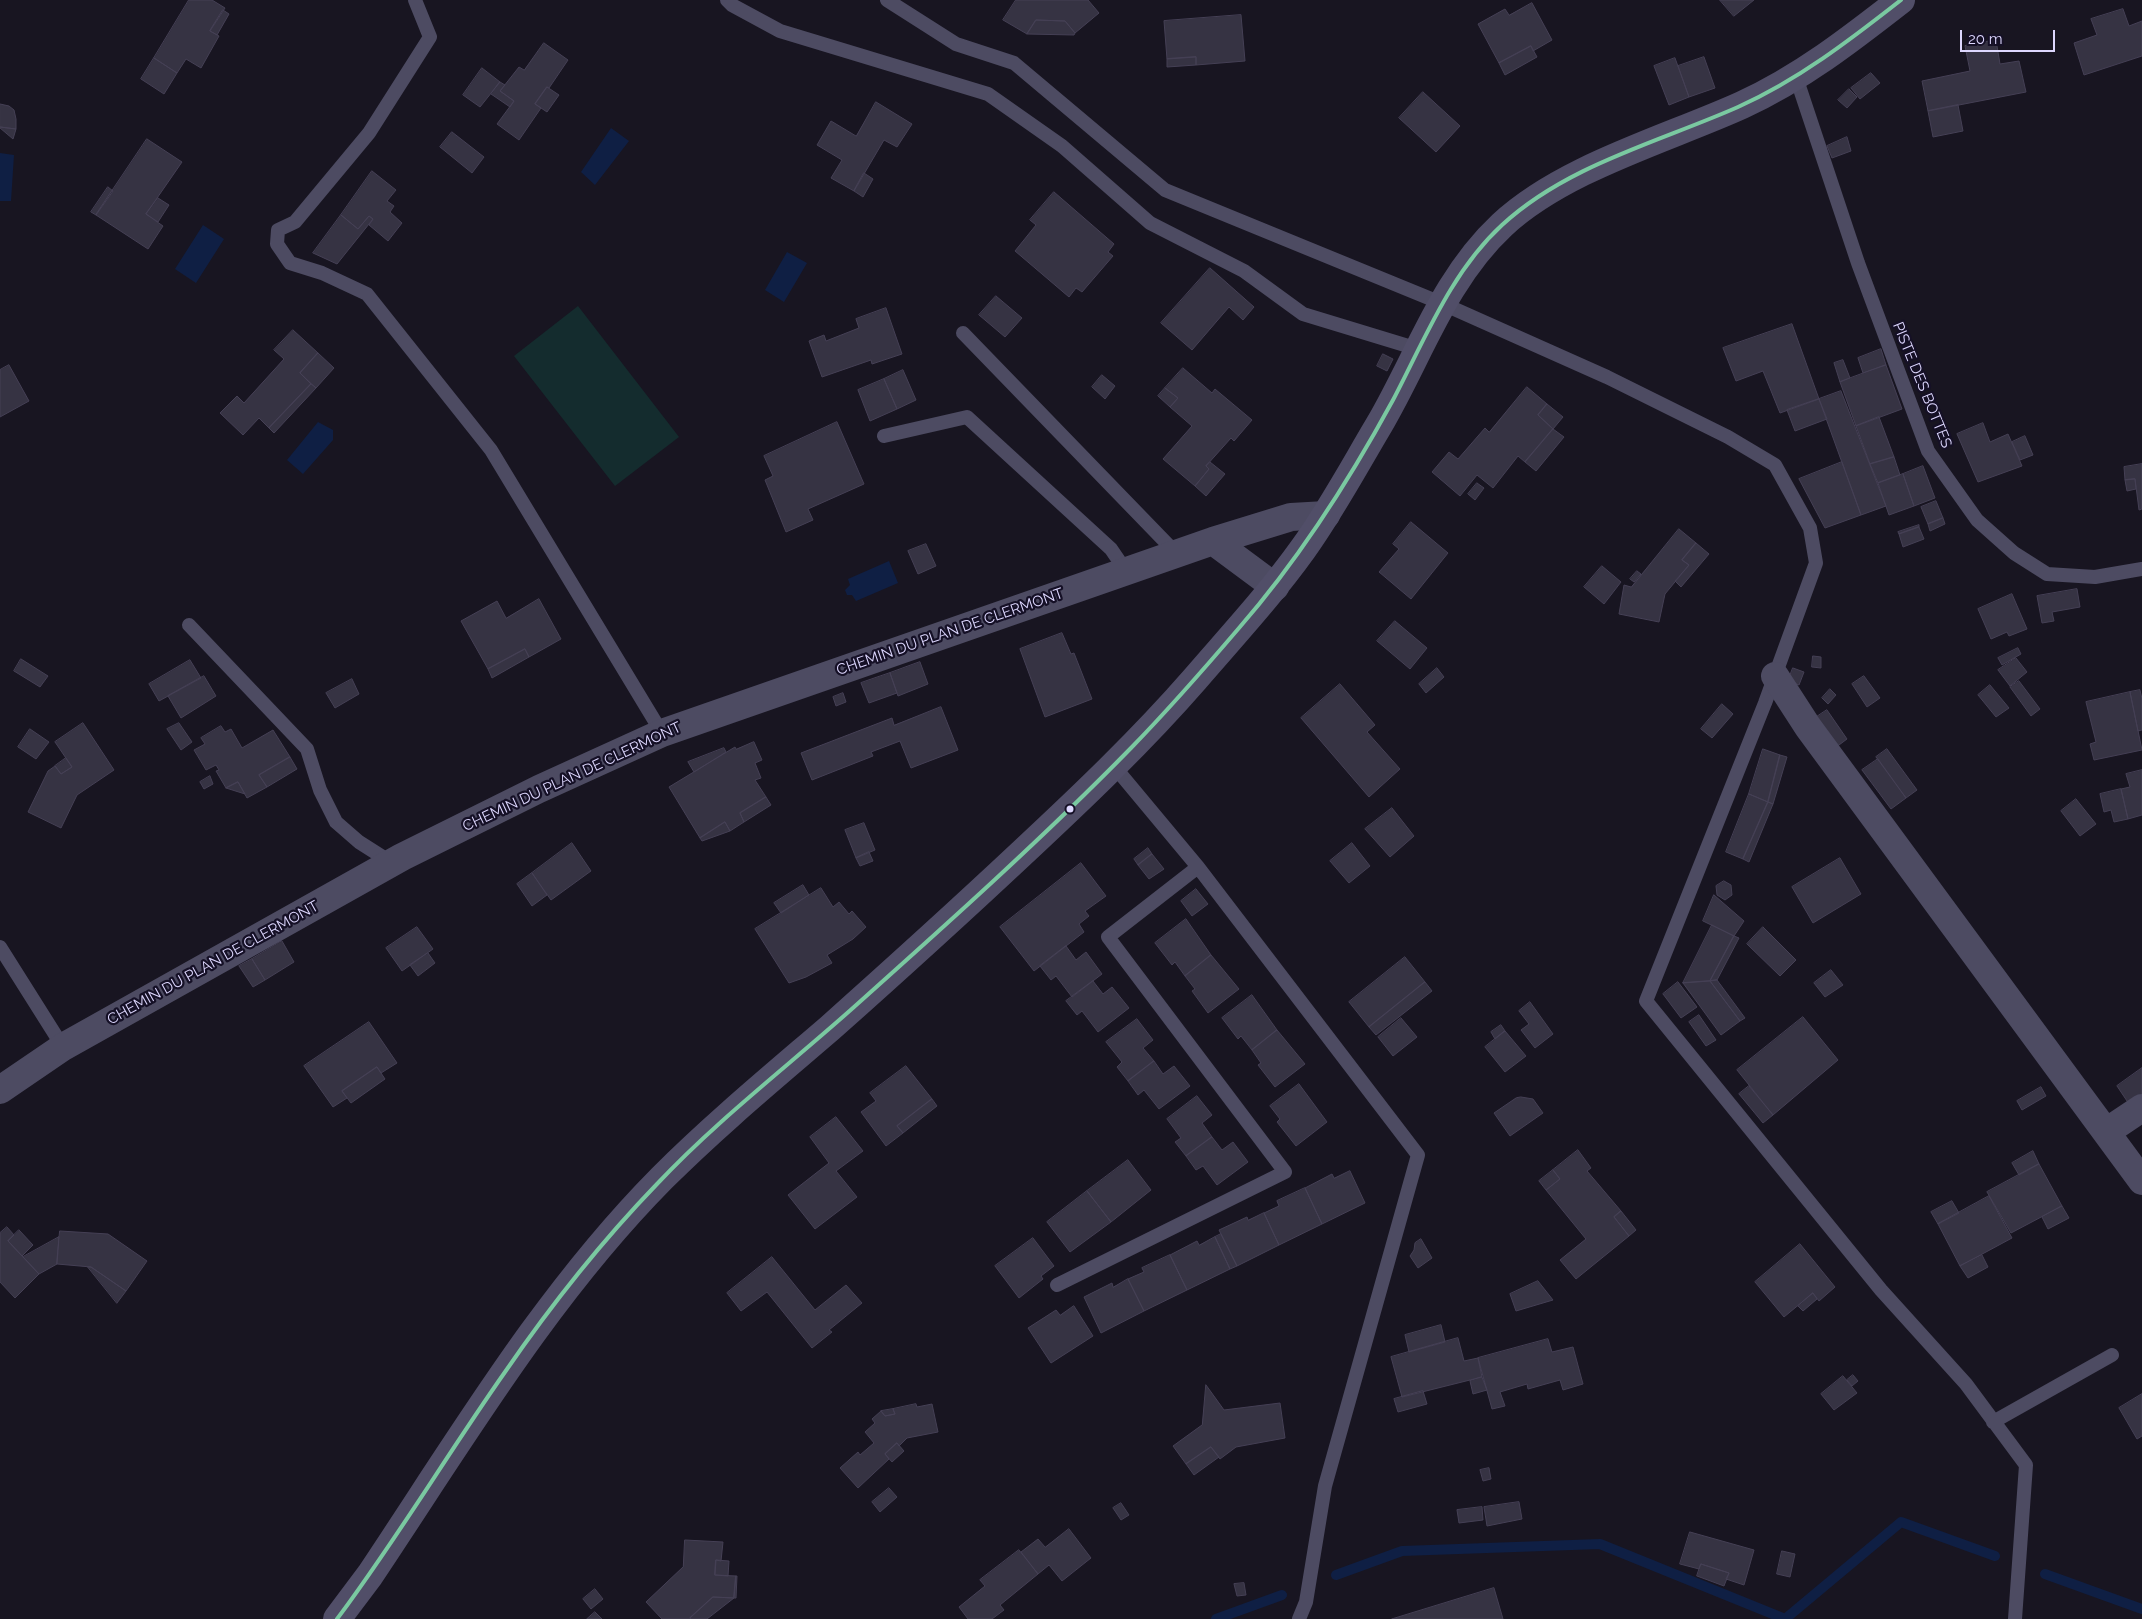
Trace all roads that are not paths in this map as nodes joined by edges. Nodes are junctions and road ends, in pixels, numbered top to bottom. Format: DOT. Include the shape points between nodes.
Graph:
graph roads {
  1 [pos="415,0"];
  2 [pos="727,0"];
  3 [pos="887,0"];
  4 [pos="1901,0"];
  5 [pos="1796,78"];
  6 [pos="1441,303"];
  7 [pos="964,333"];
  8 [pos="1418,349"];
  9 [pos="884,436"];
  10 [pos="1326,515"];
  11 [pos="1213,541"];
  12 [pos="1177,554"];
  13 [pos="2142,569"];
  14 [pos="1126,571"];
  15 [pos="1275,587"];
  16 [pos="189,625"];
  17 [pos="1776,676"];
  18 [pos="662,733"];
  19 [pos="1113,766"];
  20 [pos="392,863"];
  21 [pos="1198,867"];
  22 [pos="0,948"];
  23 [pos="63,1047"];
  24 [pos="0,1090"];
  25 [pos="2142,1108"];
  26 [pos="2106,1132"];
  27 [pos="2142,1181"];
  28 [pos="1057,1285"];
  29 [pos="2112,1354"];
  30 [pos="1993,1422"];
  31 [pos="2019,1616"];
  32 [pos="337,1619"];
  33 [pos="1299,1619"];
  1 -- 18 [label="lane" via="430,37 369,133 295,222 278,230 277,244 290,263 322,273 366,294 492,450"];
  2 -- 8 [label="lane" via="732,6 780,31 988,94 1062,146 1150,223 1244,271 1303,314"];
  3 -- 6 [label="lane" via="956,44 1014,63 1165,190"];
  4 -- 5 [label="street"];
  5 -- 6 [label="street" via="1744,104 1605,162 1540,197 1504,223 1474,256"];
  5 -- 13 [label="lane, PISTE DES BOTTES" via="1881,326 1928,451 1977,520 2014,554 2048,574 2095,577"];
  6 -- 8 [label="street"];
  6 -- 17 [label="lane" via="1607,377 1728,437 1775,465 1810,528 1816,563"];
  7 -- 12 [label="lane"];
  8 -- 10 [label="street" via="1387,412"];
  9 -- 14 [label="lane" via="967,417 1111,549"];
  10 -- 11 [label="street, CHEMIN DU PLAN DE CLERMONT" via="1291,517"];
  10 -- 15 [label="street"];
  11 -- 12 [label="street, CHEMIN DU PLAN DE CLERMONT"];
  11 -- 15 [label="street"];
  12 -- 14 [label="street, CHEMIN DU PLAN DE CLERMONT"];
  14 -- 18 [label="street, CHEMIN DU PLAN DE CLERMONT"];
  15 -- 19 [label="street" via="1177,700"];
  16 -- 20 [label="lane" via="307,749 320,790 336,822 358,842"];
  17 -- 26 [label="street" via="1808,727"];
  17 -- 30 [label="lane" via="1646,1001 1881,1290 1966,1384"];
  18 -- 20 [label="street, CHEMIN DU PLAN DE CLERMONT"];
  19 -- 21 [label="lane"];
  19 -- 32 [label="street" via="910,957 666,1174 609,1234 558,1299"];
  20 -- 23 [label="street, CHEMIN DU PLAN DE CLERMONT"];
  21 -- 28 [label="lane" via="1108,937 1285,1172"];
  21 -- 33 [label="lane" via="1418,1155 1325,1486 1306,1602"];
  22 -- 23 [label="lane"];
  23 -- 24 [label="street, CHEMIN DU PLAN DE CLERMONT"];
  25 -- 26 [label="street"];
  26 -- 27 [label="street"];
  29 -- 30 [label="lane"];
  30 -- 31 [label="lane" via="2026,1465"];
}
